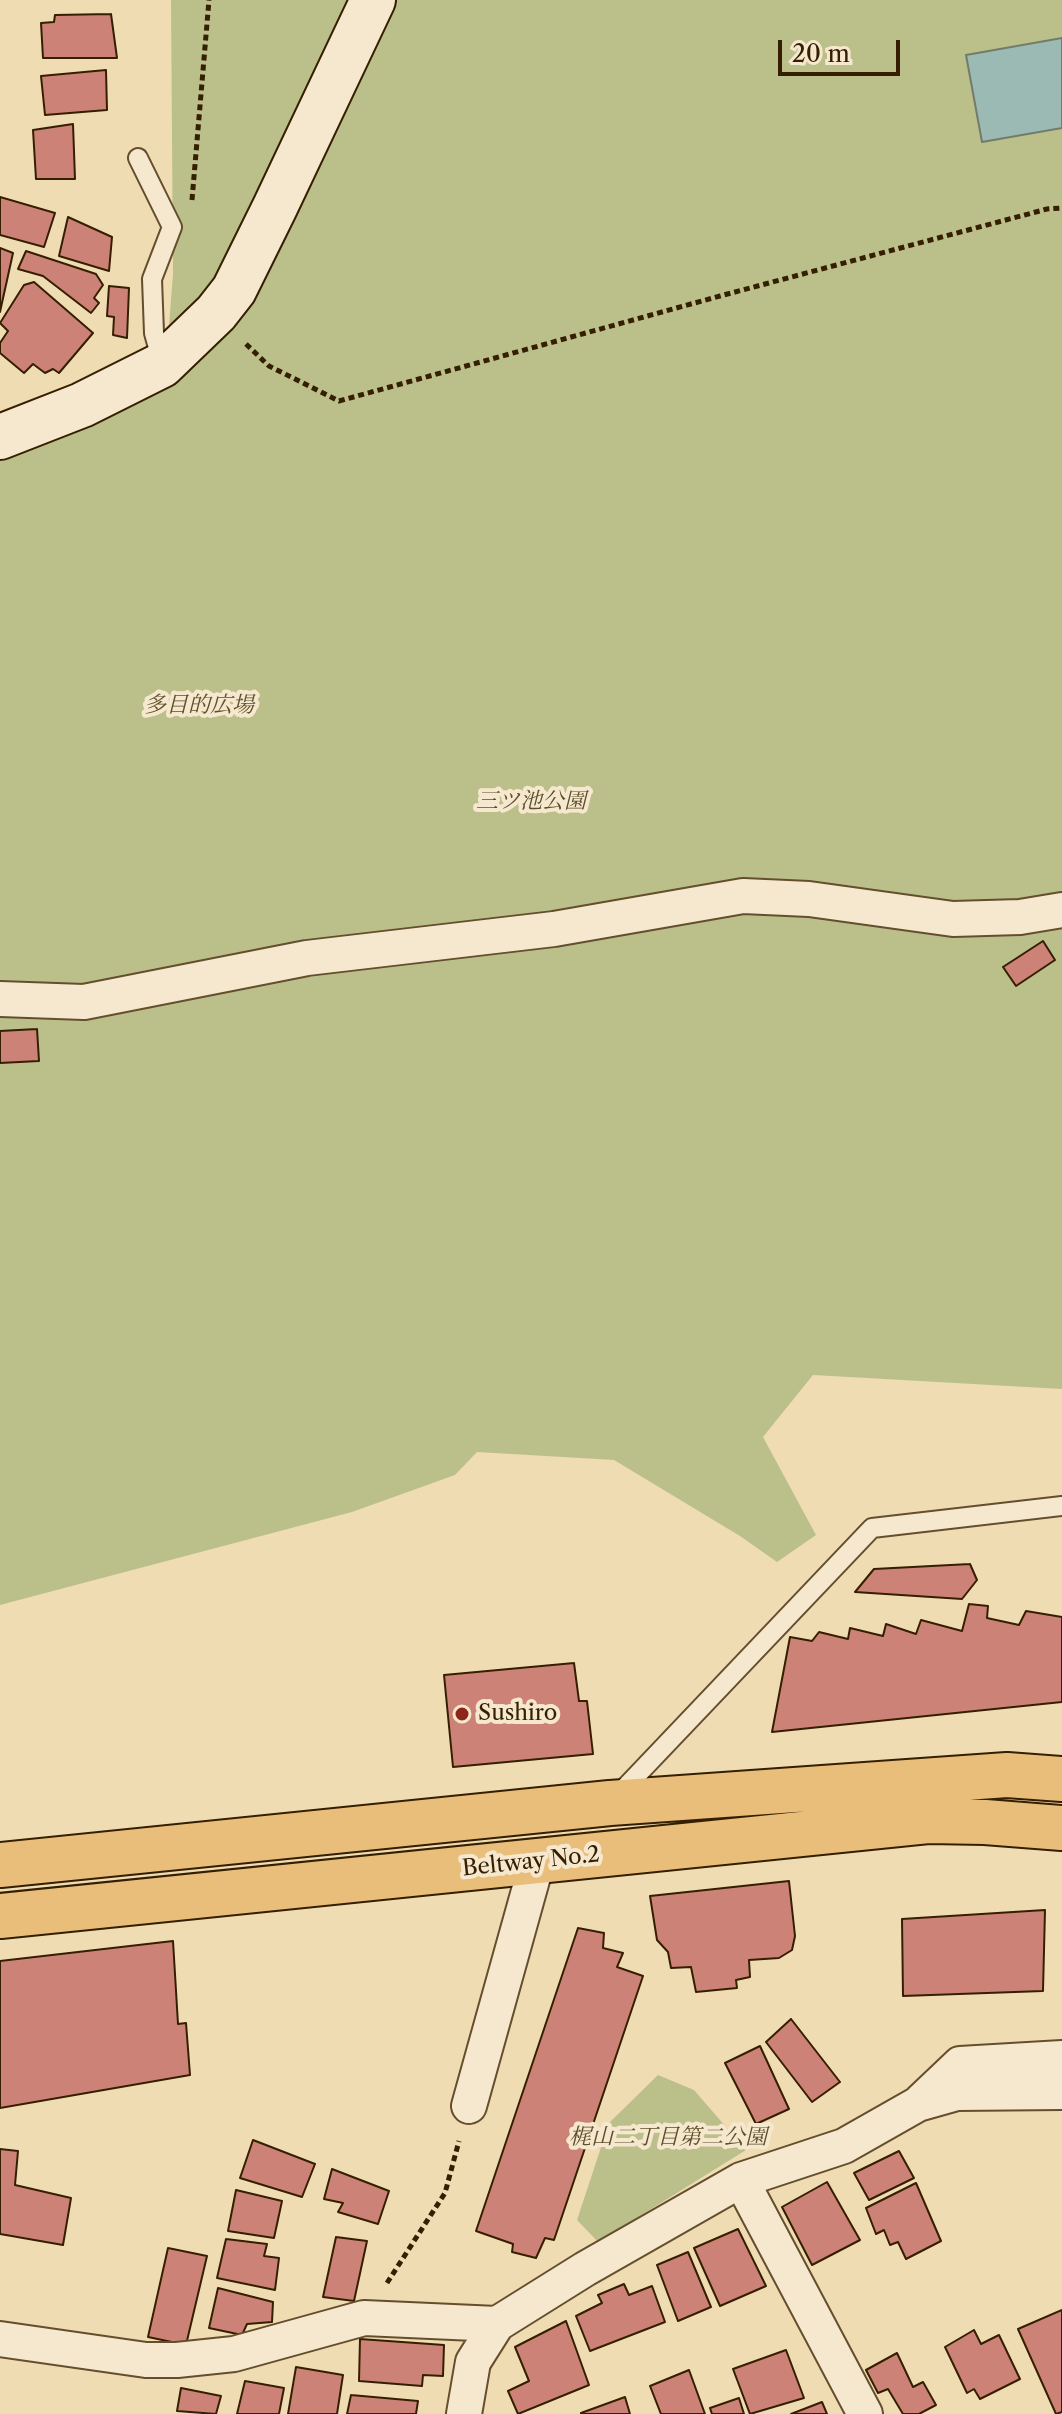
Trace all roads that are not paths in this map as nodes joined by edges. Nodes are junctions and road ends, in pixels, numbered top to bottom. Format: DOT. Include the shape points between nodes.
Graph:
graph roads {
  1 [pos="373,0"];
  2 [pos="138,158"];
  3 [pos="162,365"];
  4 [pos="0,437"];
  5 [pos="1062,910"];
  6 [pos="0,999"];
  7 [pos="1062,1506"];
  8 [pos="1062,1779"];
  9 [pos="610,1803"];
  10 [pos="1062,1828"];
  11 [pos="537,1862"];
  12 [pos="0,1865"];
  13 [pos="0,1916"];
  14 [pos="1062,2058"];
  15 [pos="1062,2092"];
  16 [pos="918,2104"];
  17 [pos="469,2106"];
  18 [pos="741,2180"];
  19 [pos="497,2324"];
  20 [pos="0,2339"];
  21 [pos="464,2414"];
  22 [pos="865,2414"];
  1 -- 3 [label="street" via="234,290"];
  2 -- 3 [label="lane" via="172,227 152,279 154,333"];
  3 -- 4 [label="street" via="82,405"];
  5 -- 6 [label="street" via="953,919 809,899 743,896 554,929 307,958 84,1002"];
  7 -- 9 [label="lane" via="872,1528"];
  8 -- 9 [label="main road" via="1007,1775"];
  9 -- 12 [label="main road"];
  10 -- 11 [label="main road, Beltway No.2" via="928,1821"];
  11 -- 13 [label="main road, Beltway No.2"];
  11 -- 17 [label="street"];
  14 -- 16 [label="street" via="960,2064"];
  15 -- 16 [label="street" via="957,2093"];
  16 -- 18 [label="street" via="844,2146"];
  18 -- 19 [label="street"];
  18 -- 22 [label="street"];
  19 -- 20 [label="street" via="364,2318 234,2354 177,2360"];
  19 -- 21 [label="street" via="473,2362"];
}
